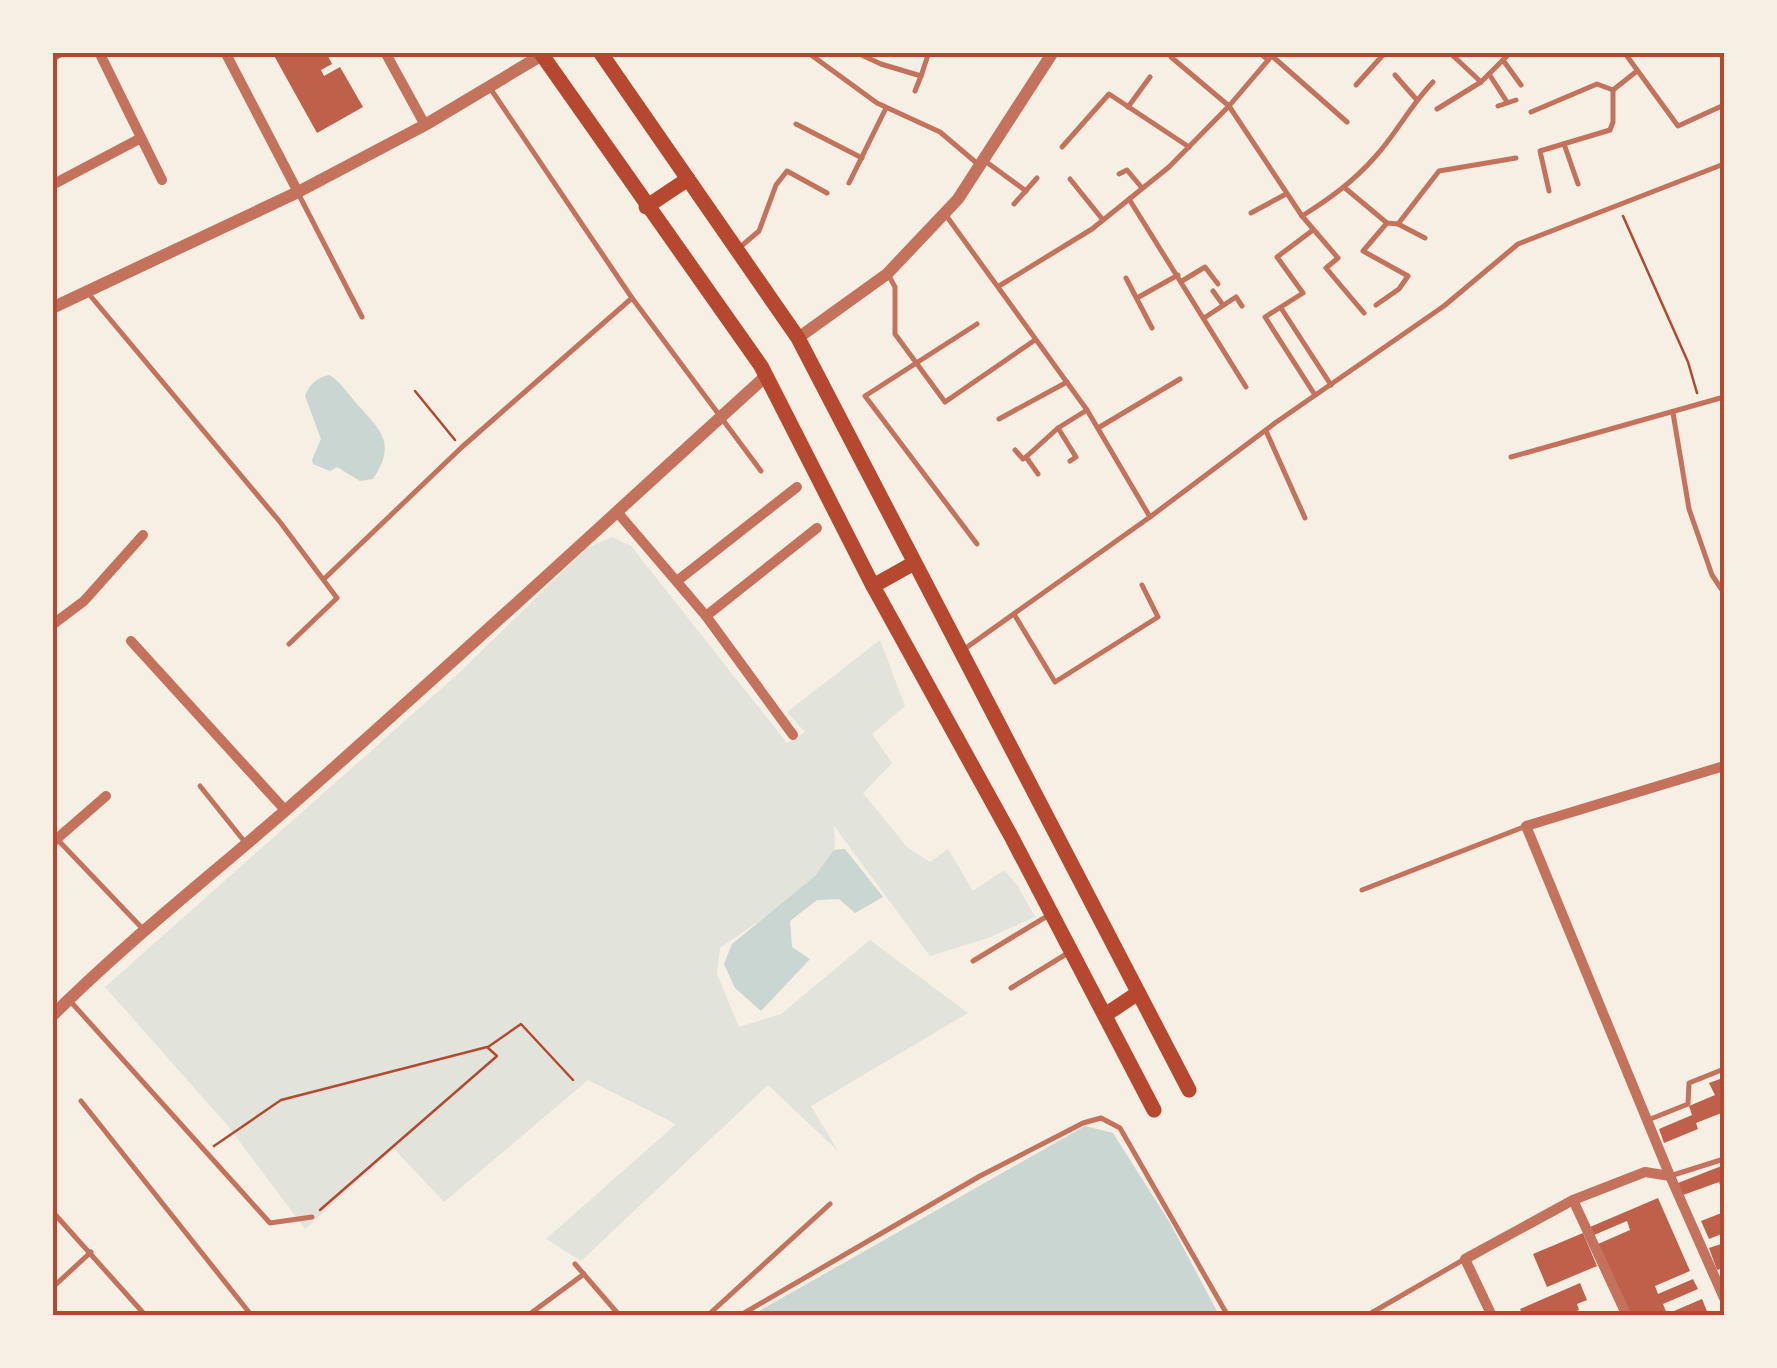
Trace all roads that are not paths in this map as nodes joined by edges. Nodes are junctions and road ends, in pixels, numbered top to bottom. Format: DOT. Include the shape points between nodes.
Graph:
graph roads {
  1 [pos="61,52"];
  2 [pos="99,52"];
  3 [pos="226,52"];
  4 [pos="385,52"];
  5 [pos="600,52"];
  6 [pos="807,52"];
  7 [pos="855,52"];
  8 [pos="929,52"];
  9 [pos="1053,52"];
  10 [pos="1259,52"];
  11 [pos="1380,52"];
  12 [pos="1448,52"];
  13 [pos="1511,52"];
  14 [pos="1624,52"];
  15 [pos="541,54"];
  16 [pos="1271,56"];
  17 [pos="52,57"];
  18 [pos="1172,57"];
  19 [pos="1503,60"];
  20 [pos="1637,71"];
  21 [pos="1488,74"];
  22 [pos="1394,75"];
  23 [pos="920,76"];
  24 [pos="1150,77"];
  25 [pos="1433,82"];
  26 [pos="1481,82"];
  27 [pos="1521,84"];
  28 [pos="1356,85"];
  29 [pos="490,88"];
  30 [pos="1614,90"];
  31 [pos="915,92"];
  32 [pos="1416,99"];
  33 [pos="1516,100"];
  34 [pos="1506,102"];
  35 [pos="1724,105"];
  36 [pos="1229,106"];
  37 [pos="1498,106"];
  38 [pos="1128,107"];
  39 [pos="886,108"];
  40 [pos="1437,110"];
  41 [pos="1531,112"];
  42 [pos="1347,122"];
  43 [pos="425,124"];
  44 [pos="796,124"];
  45 [pos="141,138"];
  46 [pos="1564,144"];
  47 [pos="1062,147"];
  48 [pos="1190,147"];
  49 [pos="862,158"];
  50 [pos="1516,158"];
  51 [pos="983,164"];
  52 [pos="1724,164"];
  53 [pos="1119,174"];
  54 [pos="1037,178"];
  55 [pos="688,179"];
  56 [pos="162,180"];
  57 [pos="1070,180"];
  58 [pos="849,183"];
  59 [pos="1578,184"];
  60 [pos="52,185"];
  61 [pos="1142,188"];
  62 [pos="1345,188"];
  63 [pos="1026,191"];
  64 [pos="1550,191"];
  65 [pos="298,192"];
  66 [pos="827,193"];
  67 [pos="1286,194"];
  68 [pos="1129,199"];
  69 [pos="1014,204"];
  70 [pos="646,207"];
  71 [pos="1251,213"];
  72 [pos="945,214"];
  73 [pos="1302,216"];
  74 [pos="1104,220"];
  75 [pos="1387,224"];
  76 [pos="1398,224"];
  77 [pos="1314,230"];
  78 [pos="1425,238"];
  79 [pos="736,250"];
  80 [pos="887,274"];
  81 [pos="1126,278"];
  82 [pos="1180,278"];
  83 [pos="1218,284"];
  84 [pos="998,286"];
  85 [pos="86,291"];
  86 [pos="1213,291"];
  87 [pos="632,298"];
  88 [pos="1136,299"];
  89 [pos="1223,305"];
  90 [pos="1376,305"];
  91 [pos="1242,306"];
  92 [pos="1280,307"];
  93 [pos="52,308"];
  94 [pos="1364,314"];
  95 [pos="362,316"];
  96 [pos="1204,318"];
  97 [pos="977,324"];
  98 [pos="1152,328"];
  99 [pos="798,338"];
  100 [pos="1034,340"];
  101 [pos="915,363"];
  102 [pos="766,376"];
  103 [pos="1180,379"];
  104 [pos="1067,382"];
  105 [pos="1331,385"];
  106 [pos="1246,387"];
  107 [pos="1315,396"];
  108 [pos="1724,397"];
  109 [pos="1087,410"];
  110 [pos="1673,413"];
  111 [pos="721,417"];
  112 [pos="999,419"];
  113 [pos="1058,428"];
  114 [pos="1098,428"];
  115 [pos="1266,431"];
  116 [pos="1015,450"];
  117 [pos="1026,457"];
  118 [pos="1511,458"];
  119 [pos="1070,462"];
  120 [pos="760,471"];
  121 [pos="1038,474"];
  122 [pos="797,487"];
  123 [pos="618,513"];
  124 [pos="1150,518"];
  125 [pos="1305,518"];
  126 [pos="817,528"];
  127 [pos="143,535"];
  128 [pos="977,544"];
  129 [pos="914,563"];
  130 [pos="324,580"];
  131 [pos="677,581"];
  132 [pos="873,586"];
  133 [pos="1142,586"];
  134 [pos="1724,593"];
  135 [pos="1014,614"];
  136 [pos="706,616"];
  137 [pos="52,625"];
  138 [pos="131,641"];
  139 [pos="289,644"];
  140 [pos="960,652"];
  141 [pos="793,736"];
  142 [pos="1724,766"];
  143 [pos="200,786"];
  144 [pos="106,796"];
  145 [pos="286,810"];
  146 [pos="1526,826"];
  147 [pos="55,841"];
  148 [pos="246,844"];
  149 [pos="1362,890"];
  150 [pos="1052,914"];
  151 [pos="144,931"];
  152 [pos="1071,951"];
  153 [pos="973,961"];
  154 [pos="1010,988"];
  155 [pos="1138,993"];
  156 [pos="69,1000"];
  157 [pos="1105,1014"];
  158 [pos="52,1016"];
  159 [pos="1724,1069"];
  160 [pos="1189,1090"];
  161 [pos="80,1101"];
  162 [pos="1154,1110"];
  163 [pos="1648,1120"];
  164 [pos="1724,1159"];
  165 [pos="1670,1176"];
  166 [pos="1573,1200"];
  167 [pos="830,1204"];
  168 [pos="52,1211"];
  169 [pos="312,1217"];
  170 [pos="91,1252"];
  171 [pos="1465,1259"];
  172 [pos="574,1264"];
  173 [pos="584,1274"];
  174 [pos="52,1288"];
  175 [pos="1724,1298"];
  176 [pos="1624,1314"];
  177 [pos="146,1316"];
  178 [pos="252,1316"];
  179 [pos="526,1316"];
  180 [pos="620,1316"];
  181 [pos="708,1316"];
  182 [pos="739,1316"];
  183 [pos="1228,1316"];
  184 [pos="1366,1316"];
  185 [pos="1492,1316"];
  1 -- 17 [label="street"];
  2 -- 45 [label="street"];
  3 -- 65 [label="street"];
  4 -- 43 [label="street"];
  5 -- 55 [label="main road"];
  6 -- 39 [label="lane"];
  7 -- 23 [label="lane"];
  8 -- 23 [label="lane"];
  9 -- 51 [label="street"];
  10 -- 16 [label="lane"];
  11 -- 28 [label="lane"];
  12 -- 26 [label="lane"];
  13 -- 19 [label="lane"];
  14 -- 20 [label="lane"];
  15 -- 29 [label="street"];
  15 -- 70 [label="main road"];
  16 -- 36 [label="lane"];
  16 -- 42 [label="lane"];
  18 -- 36 [label="lane"];
  19 -- 21 [label="lane"];
  19 -- 27 [label="lane"];
  20 -- 30 [label="lane"];
  20 -- 35 [label="lane" via="1678,126"];
  21 -- 26 [label="lane"];
  21 -- 34 [label="lane"];
  22 -- 32 [label="lane"];
  23 -- 31 [label="lane"];
  24 -- 38 [label="lane"];
  25 -- 32 [label="lane"];
  26 -- 40 [label="lane"];
  29 -- 43 [label="street"];
  29 -- 87 [label="lane"];
  30 -- 41 [label="lane" via="1597,84"];
  30 -- 46 [label="lane" via="1610,130"];
  32 -- 62 [label="lane"];
  33 -- 34 [label="lane"];
  34 -- 37 [label="lane"];
  36 -- 48 [label="lane"];
  36 -- 67 [label="lane"];
  38 -- 47 [label="lane" via="1108,94"];
  38 -- 48 [label="lane"];
  39 -- 49 [label="lane"];
  39 -- 51 [label="lane" via="940,132"];
  43 -- 65 [label="street"];
  44 -- 49 [label="lane"];
  45 -- 56 [label="street"];
  45 -- 60 [label="street"];
  46 -- 59 [label="lane"];
  46 -- 64 [label="lane" via="1540,151"];
  48 -- 61 [label="lane"];
  49 -- 58 [label="lane"];
  50 -- 76 [label="lane" via="1439,170"];
  51 -- 63 [label="lane"];
  51 -- 72 [label="street"];
  52 -- 105 [label="lane" via="1518,244"];
  53 -- 61 [label="lane" via="1127,170"];
  54 -- 63 [label="lane"];
  55 -- 70 [label="main road"];
  55 -- 79 [label="main road"];
  57 -- 74 [label="lane"];
  61 -- 68 [label="lane"];
  62 -- 73 [label="lane"];
  62 -- 75 [label="lane"];
  63 -- 69 [label="lane"];
  65 -- 85 [label="street"];
  65 -- 95 [label="lane"];
  66 -- 79 [label="lane" via="787,171 759,231"];
  67 -- 71 [label="lane"];
  67 -- 73 [label="lane"];
  68 -- 74 [label="lane"];
  68 -- 82 [label="lane"];
  70 -- 102 [label="main road"];
  72 -- 80 [label="street"];
  72 -- 84 [label="lane"];
  73 -- 77 [label="lane"];
  74 -- 84 [label="lane"];
  75 -- 76 [label="lane"];
  75 -- 90 [label="lane" via="1364,251 1408,276"];
  76 -- 78 [label="lane"];
  77 -- 92 [label="lane" via="1277,256 1303,293"];
  77 -- 94 [label="lane" via="1338,258 1326,268"];
  79 -- 99 [label="main road"];
  80 -- 99 [label="street"];
  80 -- 101 [label="lane" via="895,287 895,334"];
  81 -- 88 [label="lane"];
  82 -- 83 [label="lane" via="1206,268"];
  82 -- 88 [label="lane"];
  82 -- 96 [label="lane"];
  84 -- 100 [label="lane"];
  85 -- 93 [label="street"];
  85 -- 130 [label="lane"];
  86 -- 89 [label="lane"];
  87 -- 111 [label="lane"];
  87 -- 130 [label="lane"];
  88 -- 98 [label="lane"];
  89 -- 91 [label="lane" via="1236,297"];
  89 -- 96 [label="lane"];
  92 -- 105 [label="lane"];
  92 -- 107 [label="lane" via="1265,317"];
  96 -- 106 [label="lane"];
  97 -- 101 [label="lane"];
  99 -- 129 [label="main road"];
  100 -- 101 [label="lane" via="945,402"];
  100 -- 104 [label="lane"];
  101 -- 128 [label="lane" via="865,396"];
  102 -- 111 [label="street"];
  102 -- 132 [label="main road"];
  103 -- 114 [label="lane"];
  104 -- 109 [label="lane"];
  104 -- 112 [label="lane"];
  105 -- 107 [label="lane"];
  107 -- 115 [label="lane"];
  108 -- 110 [label="lane"];
  109 -- 113 [label="lane"];
  109 -- 114 [label="lane"];
  110 -- 118 [label="lane"];
  110 -- 134 [label="lane" via="1689,509"];
  111 -- 120 [label="lane"];
  111 -- 123 [label="street"];
  113 -- 117 [label="lane"];
  113 -- 119 [label="lane" via="1076,457"];
  114 -- 124 [label="lane"];
  115 -- 124 [label="lane"];
  115 -- 125 [label="lane"];
  116 -- 117 [label="lane"];
  117 -- 121 [label="lane"];
  122 -- 131 [label="street"];
  123 -- 131 [label="street"];
  123 -- 145 [label="street"];
  124 -- 135 [label="lane"];
  126 -- 136 [label="street"];
  127 -- 137 [label="street" via="84,601"];
  129 -- 132 [label="main road"];
  129 -- 140 [label="main road"];
  130 -- 139 [label="lane" via="337,598"];
  131 -- 136 [label="street"];
  132 -- 150 [label="main road"];
  133 -- 135 [label="lane" via="1158,617 1055,682"];
  135 -- 140 [label="lane"];
  136 -- 141 [label="street"];
  138 -- 145 [label="street"];
  140 -- 155 [label="main road"];
  142 -- 146 [label="street"];
  143 -- 148 [label="lane"];
  144 -- 147 [label="street"];
  145 -- 148 [label="street"];
  146 -- 149 [label="lane"];
  146 -- 163 [label="street"];
  147 -- 151 [label="lane"];
  148 -- 151 [label="street"];
  150 -- 152 [label="main road"];
  150 -- 153 [label="lane"];
  151 -- 156 [label="street"];
  152 -- 154 [label="lane"];
  152 -- 157 [label="main road"];
  155 -- 157 [label="main road"];
  155 -- 160 [label="main road"];
  156 -- 158 [label="street"];
  156 -- 169 [label="lane" via="270,1223"];
  157 -- 162 [label="main road"];
  159 -- 163 [label="lane" via="1689,1083 1688,1104"];
  161 -- 178 [label="lane"];
  163 -- 165 [label="street"];
  164 -- 165 [label="lane"];
  165 -- 166 [label="street" via="1645,1172"];
  165 -- 175 [label="street"];
  166 -- 171 [label="street"];
  166 -- 176 [label="street"];
  167 -- 181 [label="lane"];
  168 -- 170 [label="lane"];
  170 -- 174 [label="lane"];
  170 -- 177 [label="lane"];
  171 -- 184 [label="lane"];
  171 -- 185 [label="street"];
  172 -- 173 [label="lane"];
  173 -- 179 [label="lane"];
  173 -- 180 [label="lane"];
  182 -- 183 [label="lane" via="980,1176 1101,1118 1120,1128"];
}
